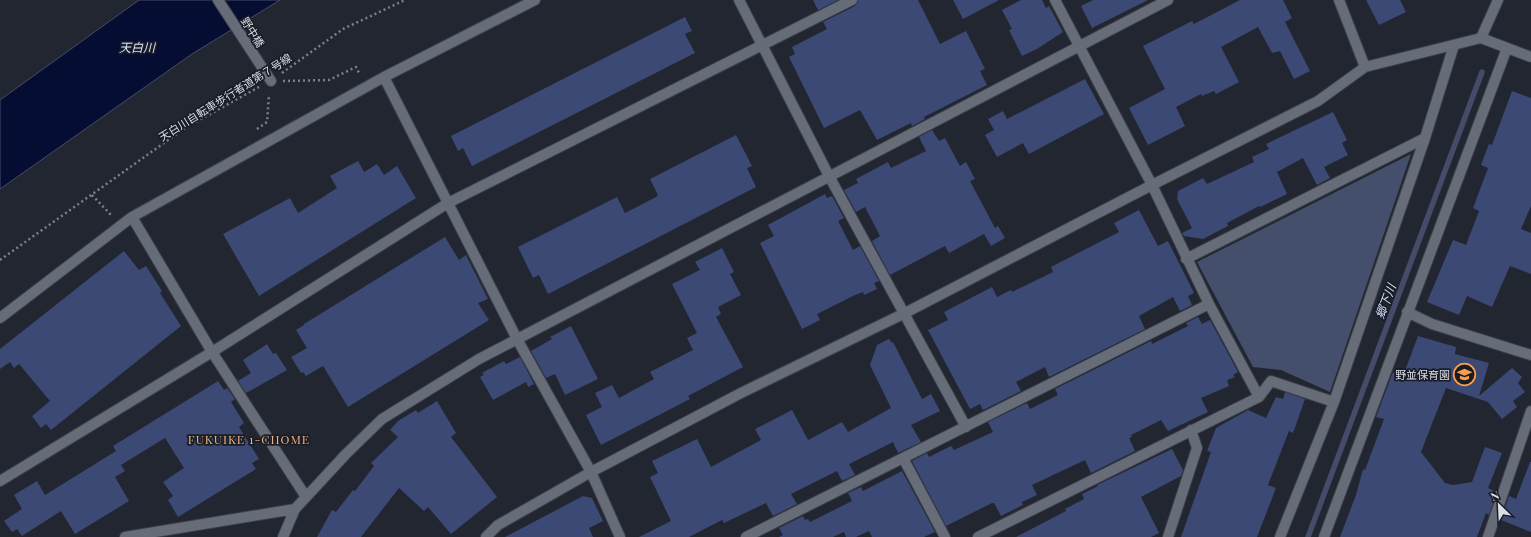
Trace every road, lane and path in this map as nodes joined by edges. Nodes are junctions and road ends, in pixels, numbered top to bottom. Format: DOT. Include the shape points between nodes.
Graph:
graph roads {
  1 [pos="218,0"];
  2 [pos="405,0"];
  3 [pos="536,0"];
  4 [pos="739,0"];
  5 [pos="852,0"];
  6 [pos="1055,0"];
  7 [pos="1168,0"];
  8 [pos="1339,0"];
  9 [pos="1498,0"];
  10 [pos="1481,38"];
  11 [pos="1454,45"];
  12 [pos="762,46"];
  13 [pos="1078,46"];
  14 [pos="1506,48"];
  15 [pos="1531,57"];
  16 [pos="1365,67"];
  17 [pos="384,77"];
  18 [pos="269,79"];
  19 [pos="366,86"];
  20 [pos="1425,138"];
  21 [pos="257,148"];
  22 [pos="828,176"];
  23 [pos="1152,185"];
  24 [pos="92,195"];
  25 [pos="448,203"];
  26 [pos="117,212"];
  27 [pos="132,217"];
  28 [pos="1186,259"];
  29 [pos="0,260"];
  30 [pos="1209,304"];
  31 [pos="1407,312"];
  32 [pos="905,313"];
  33 [pos="0,318"];
  34 [pos="517,340"];
  35 [pos="212,352"];
  36 [pos="1531,355"];
  37 [pos="1258,397"];
  38 [pos="1334,402"];
  39 [pos="1531,411"];
  40 [pos="966,427"];
  41 [pos="1191,430"];
  42 [pos="904,458"];
  43 [pos="591,472"];
  44 [pos="0,481"];
  45 [pos="306,497"];
  46 [pos="295,509"];
  47 [pos="125,537"];
  48 [pos="283,537"];
  49 [pos="486,537"];
  50 [pos="620,537"];
  51 [pos="746,537"];
  52 [pos="945,537"];
  53 [pos="978,537"];
  54 [pos="1168,537"];
  55 [pos="1280,537"];
  56 [pos="1324,537"];
  57 [pos="1488,537"];
  1 -- 18 [label="street, 野中橋"];
  2 -- 18 [label="path, 天白川自転車歩行者道第７号線" via="343,29"];
  3 -- 17 [label="street"];
  4 -- 12 [label="street"];
  5 -- 12 [label="street"];
  6 -- 13 [label="street"];
  7 -- 13 [label="street"];
  8 -- 16 [label="street"];
  9 -- 10 [label="street"];
  10 -- 11 [label="street"];
  10 -- 14 [label="street"];
  11 -- 16 [label="street"];
  11 -- 20 [label="street"];
  12 -- 22 [label="street"];
  12 -- 25 [label="street"];
  13 -- 22 [label="street"];
  13 -- 23 [label="street"];
  14 -- 15 [label="street"];
  14 -- 31 [label="street"];
  16 -- 23 [label="street" via="1318,102"];
  17 -- 19 [label="street"];
  17 -- 25 [label="street"];
  18 -- 19 [label="path" via="329,80 356,67"];
  18 -- 21 [label="path" via="267,122 251,134"];
  18 -- 24 [label="path, 天白川自転車歩行者道第７号線" via="186,128"];
  19 -- 21 [label="street"];
  20 -- 28 [label="street"];
  20 -- 38 [label="street"];
  21 -- 27 [label="street"];
  22 -- 32 [label="street"];
  22 -- 34 [label="street"];
  23 -- 28 [label="street"];
  23 -- 32 [label="street"];
  24 -- 26 [label="path" via="110,216"];
  24 -- 29 [label="path, 天白川自転車歩行者道第７号線"];
  25 -- 34 [label="street"];
  25 -- 35 [label="street"];
  27 -- 33 [label="street"];
  27 -- 35 [label="street"];
  28 -- 30 [label="street"];
  30 -- 37 [label="street"];
  30 -- 40 [label="street"];
  31 -- 36 [label="street" via="1432,324"];
  31 -- 56 [label="street"];
  32 -- 40 [label="street"];
  32 -- 43 [label="street" via="741,393"];
  34 -- 43 [label="street"];
  34 -- 45 [label="street" via="479,359 382,419"];
  35 -- 44 [label="street"];
  35 -- 45 [label="street"];
  37 -- 38 [label="street" via="1271,381"];
  37 -- 41 [label="street"];
  38 -- 55 [label="street"];
  39 -- 57 [label="street"];
  40 -- 42 [label="street"];
  41 -- 53 [label="street"];
  41 -- 54 [label="street" via="1197,448"];
  42 -- 51 [label="street"];
  42 -- 52 [label="street"];
  43 -- 49 [label="street" via="498,525"];
  43 -- 50 [label="street"];
  45 -- 46 [label="street"];
  46 -- 47 [label="street"];
  46 -- 48 [label="street"];
}
